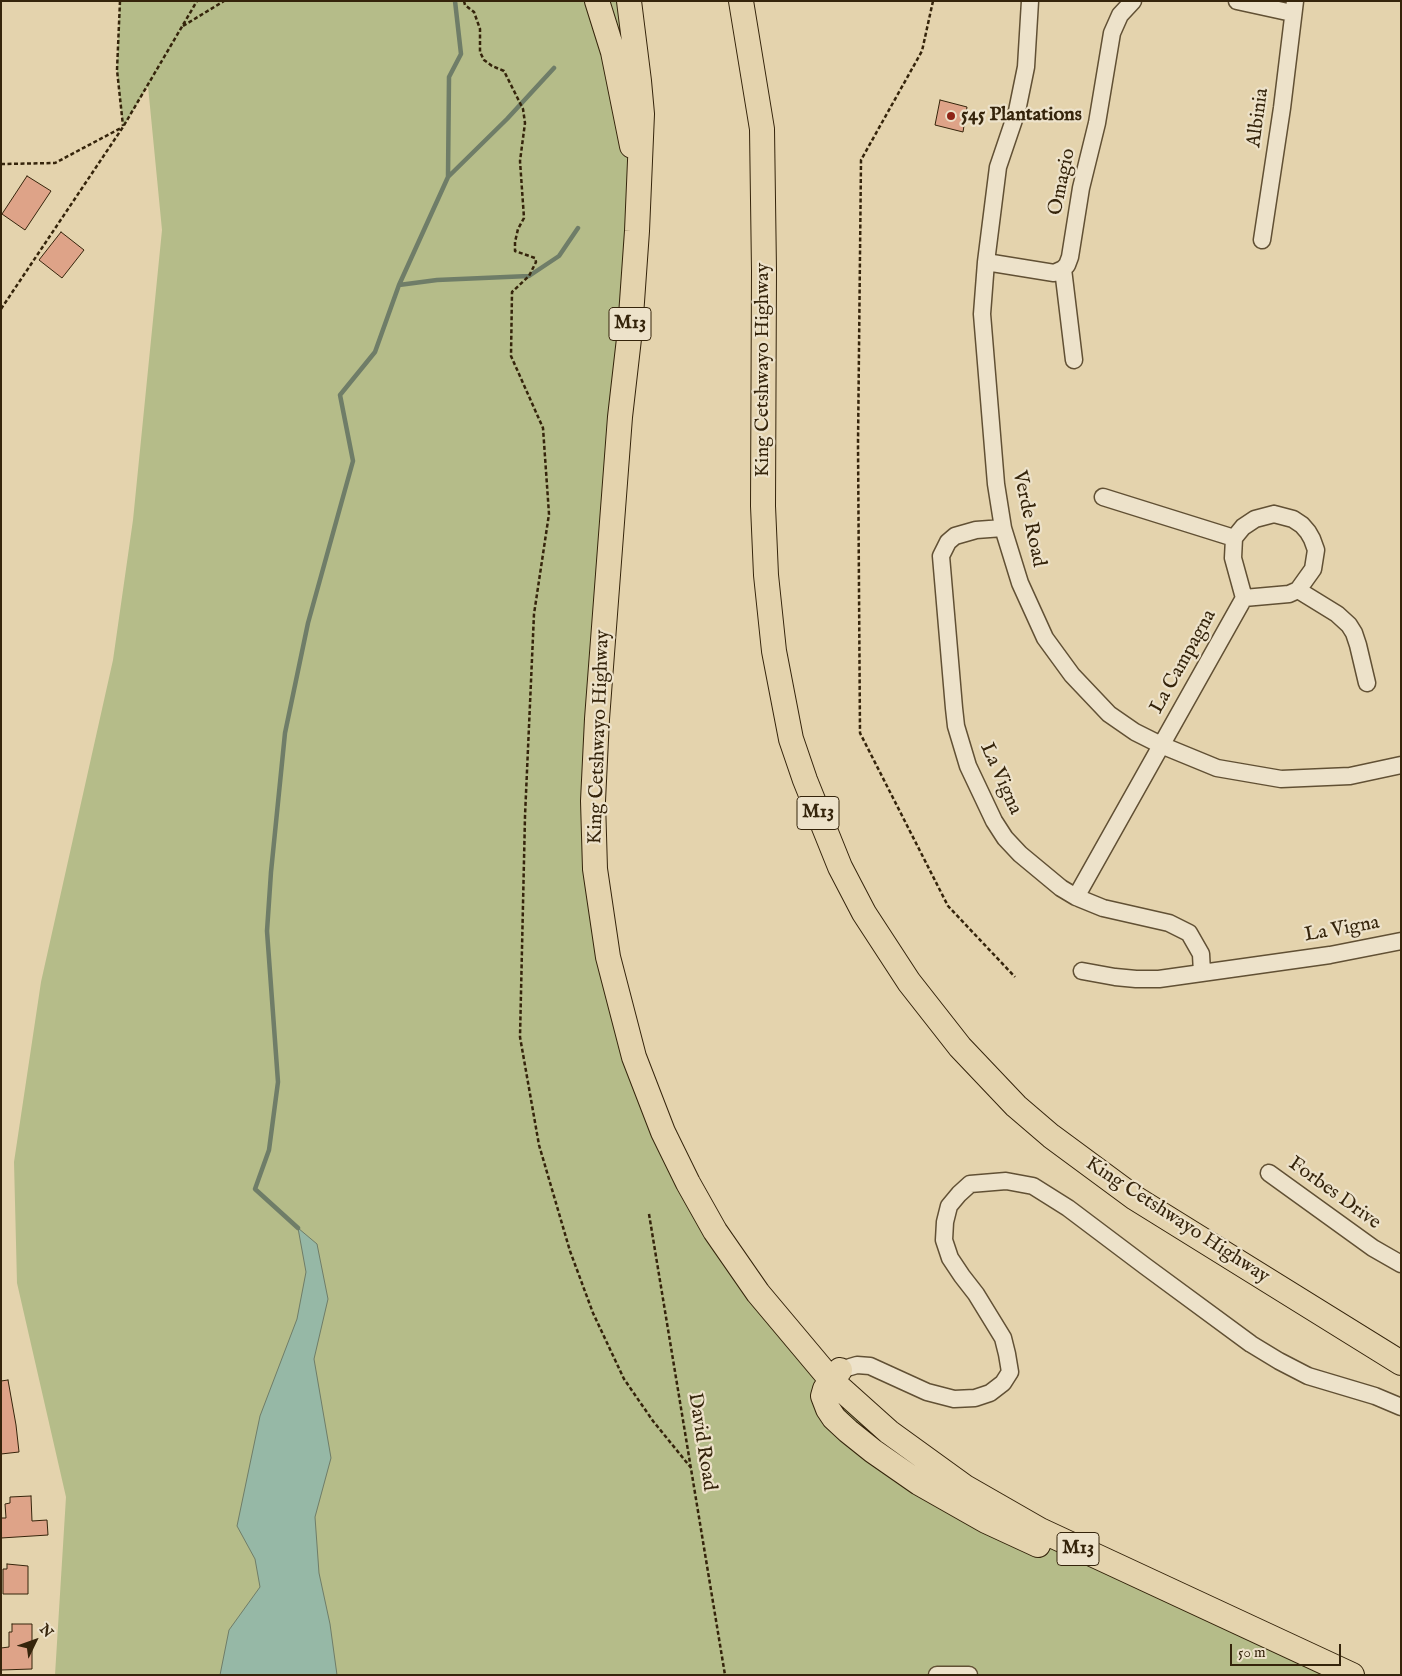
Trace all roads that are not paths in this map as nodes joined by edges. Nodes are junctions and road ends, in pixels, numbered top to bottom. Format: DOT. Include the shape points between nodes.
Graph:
graph roads {
  1 [pos="597,1"];
  2 [pos="629,1"];
  3 [pos="741,1"];
  4 [pos="1030,1"];
  5 [pos="1133,1"];
  6 [pos="1237,1"];
  7 [pos="1294,7"];
  8 [pos="640,171"];
  9 [pos="1262,240"];
  10 [pos="986,262"];
  11 [pos="1063,269"];
  12 [pos="1074,360"];
  13 [pos="1103,497"];
  14 [pos="1004,528"];
  15 [pos="1234,538"];
  16 [pos="1298,590"];
  17 [pos="1244,598"];
  18 [pos="1367,683"];
  19 [pos="1162,745"];
  20 [pos="1401,765"];
  21 [pos="1076,897"];
  22 [pos="1401,941"];
  23 [pos="1082,971"];
  24 [pos="1202,973"];
  25 [pos="1269,1173"];
  26 [pos="1401,1264"];
  27 [pos="1401,1363"];
  28 [pos="835,1375"];
  29 [pos="1401,1407"];
  30 [pos="937,1675"];
  31 [pos="970,1675"];
  32 [pos="1352,1675"];
  1 -- 8 [label="highway" via="613,52 629,136"];
  2 -- 8 [label="highway, King Cetshwayo Highway / M13" via="642,114"];
  3 -- 27 [label="highway, King Cetshwayo Highway / M13" via="762,129 763,506 774,650 791,739 840,867 864,913 909,982 960,1047 1016,1106 1134,1198"];
  4 -- 10 [label="street, Verde Road" via="1026,67 1017,112 998,168"];
  5 -- 11 [label="street, Omagio" via="1120,15 1112,33 1070,257"];
  6 -- 7 [label="street"];
  7 -- 9 [label="street, Albinia"];
  8 -- 28 [label="highway, King Cetshwayo Highway / M13" via="592,801 595,869 608,957 634,1057 663,1132 684,1174 715,1231 758,1293"];
  10 -- 11 [label="street" via="1054,273"];
  10 -- 14 [label="street, Verde Road" via="982,314 996,484"];
  11 -- 12 [label="street"];
  13 -- 15 [label="street"];
  14 -- 19 [label="street, Verde Road" via="1020,583 1045,638 1058,658 1108,714"];
  14 -- 21 [label="street, La Vigna" via="976,530 955,536 941,556 956,726 968,766 1005,838 1020,854"];
  15 -- 16 [label="street" via="1243,527 1265,515 1283,516 1302,525 1316,550 1314,569"];
  15 -- 17 [label="street, La Campagna" via="1233,558"];
  16 -- 17 [label="street, La Campagna" via="1289,594"];
  16 -- 18 [label="street" via="1349,625 1358,645"];
  17 -- 19 [label="street, La Campagna"];
  19 -- 20 [label="street, Verde Road" via="1216,768 1282,779 1350,776"];
  19 -- 21 [label="street, La Campagna"];
  21 -- 24 [label="street, La Vigna" via="1103,908 1182,928 1198,947"];
  22 -- 24 [label="street, La Vigna" via="1330,955"];
  23 -- 24 [label="street, La Vigna" via="1136,980"];
  25 -- 26 [label="street, Forbes Drive" via="1373,1248"];
  28 -- 29 [label="street" via="857,1365 870,1366 927,1392 954,1399 975,1398 990,1393 1003,1383 1010,1372 1003,1338 950,1258 944,1240 944,1222 949,1206 970,1184 1006,1181 1033,1186 1068,1208 1280,1362 1308,1376"];
  28 -- 32 [label="highway, King Cetshwayo Highway / M13" via="889,1432 965,1487 1040,1530"];
  30 -- 31 [label="street"];
}
